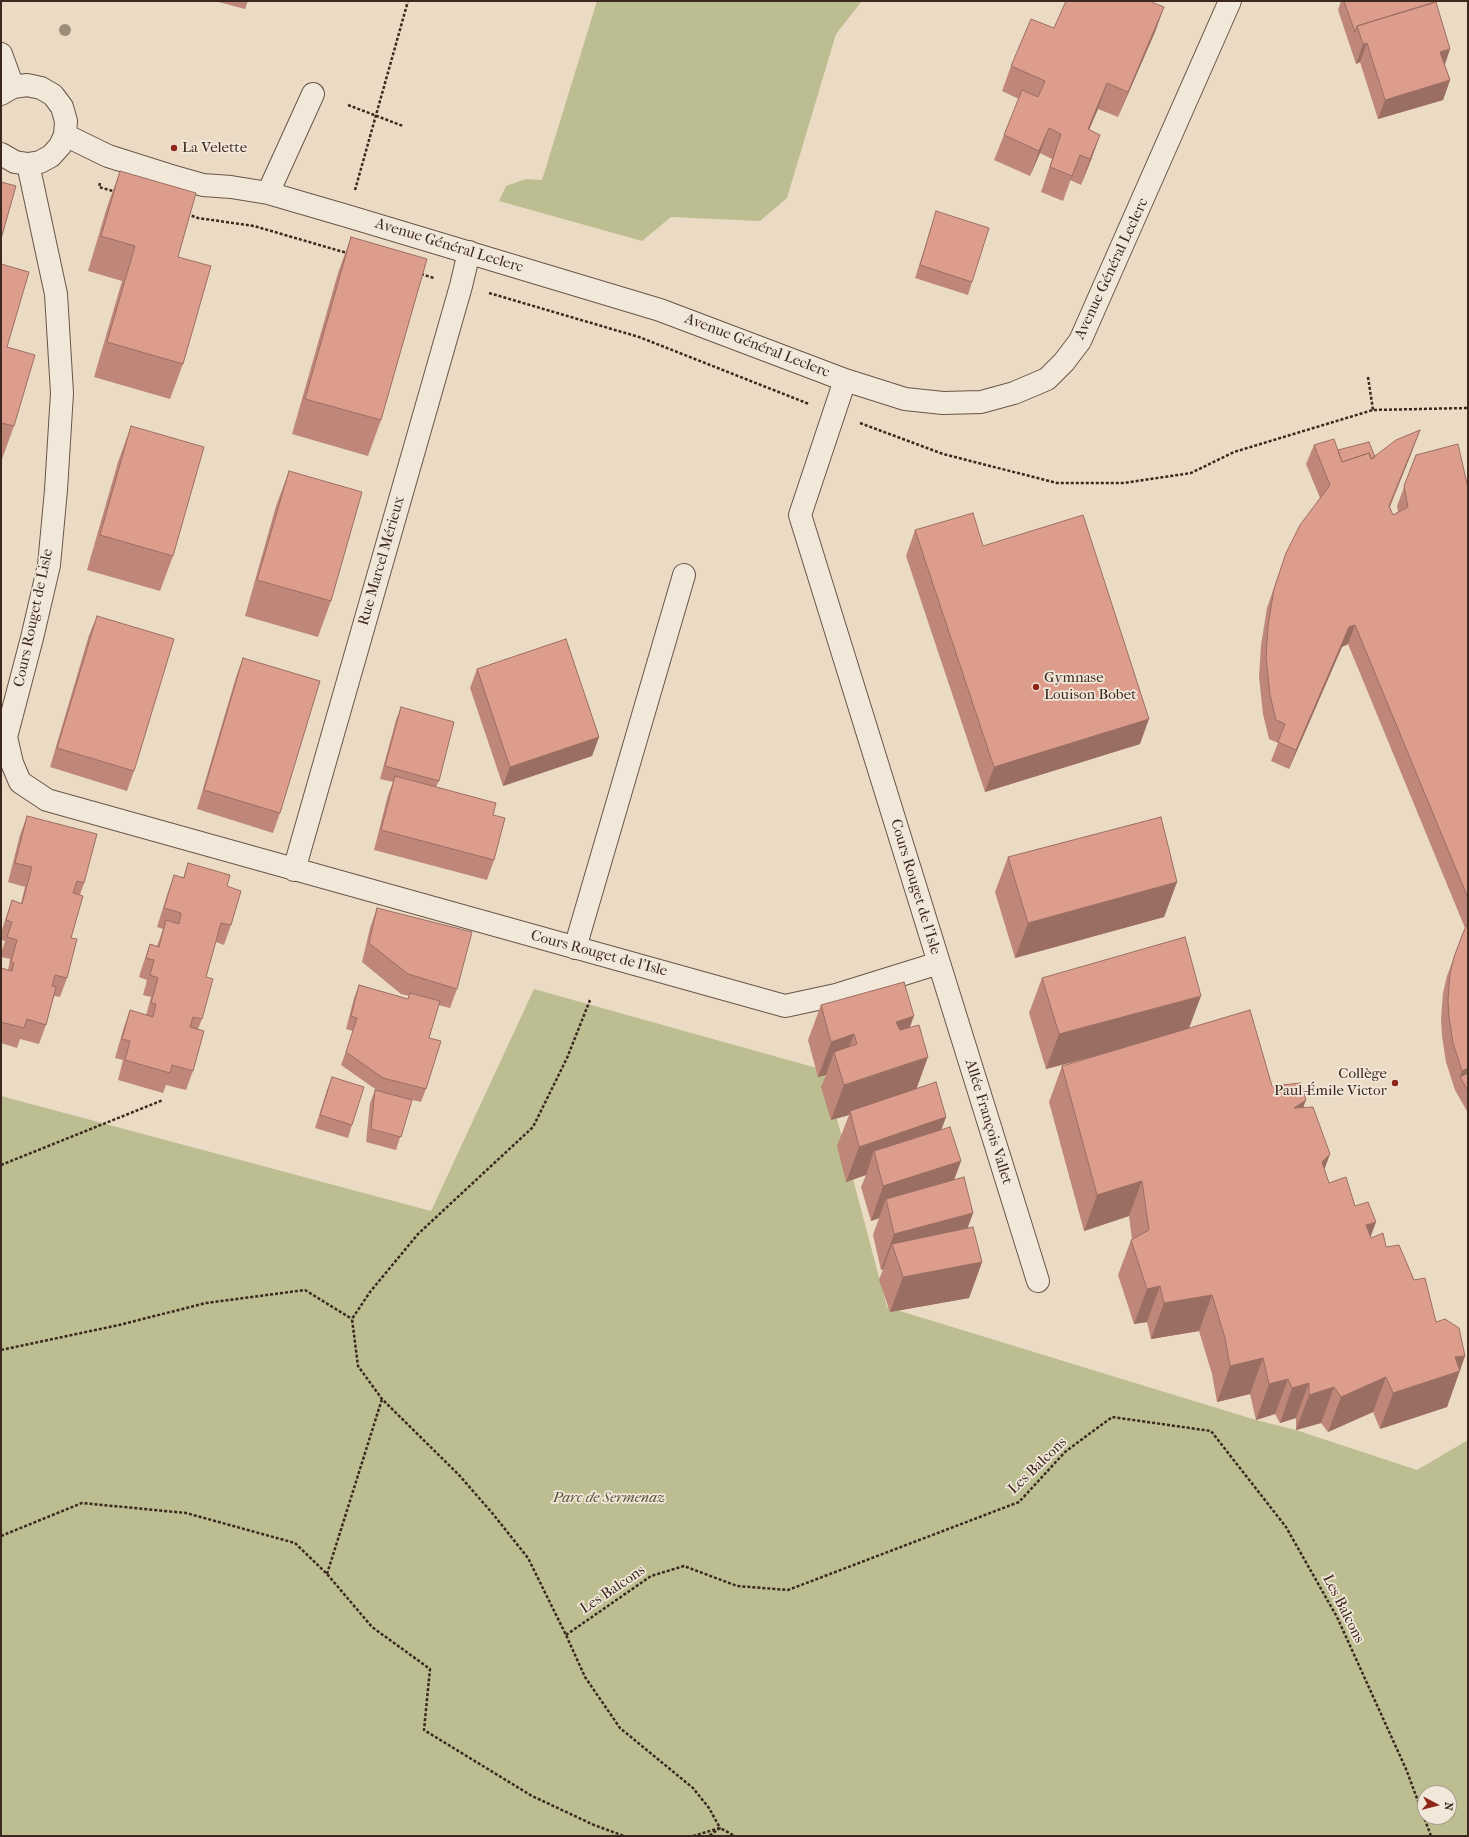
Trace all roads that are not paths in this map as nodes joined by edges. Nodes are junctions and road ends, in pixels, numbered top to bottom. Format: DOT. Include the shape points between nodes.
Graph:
graph roads {
  1 [pos="1230,1"];
  2 [pos="1,54"];
  3 [pos="7,91"];
  4 [pos="313,94"];
  5 [pos="65,135"];
  6 [pos="1,154"];
  7 [pos="28,164"];
  8 [pos="268,193"];
  9 [pos="469,252"];
  10 [pos="845,380"];
  11 [pos="684,574"];
  12 [pos="294,870"];
  13 [pos="575,948"];
  14 [pos="939,963"];
  15 [pos="1038,1281"];
  1 -- 10 [label="street, Avenue Général Leclerc" via="1080,341 1064,362 1047,378 981,402 905,400"];
  2 -- 3 [label="street"];
  3 -- 5 [label="street" via="27,85 41,88 53,95 62,107 66,120"];
  4 -- 8 [label="street"];
  5 -- 7 [label="street" via="51,156 40,162"];
  5 -- 8 [label="street, Avenue Général Leclerc" via="108,156 203,185"];
  6 -- 7 [label="street" via="15,162"];
  7 -- 12 [label="street, Cours Rouget de Lisle" via="56,294 62,393 49,565 6,738 12,763 20,782 47,800"];
  8 -- 9 [label="street, Avenue Général Leclerc"];
  9 -- 10 [label="street, Avenue Général Leclerc" via="660,310"];
  9 -- 12 [label="street, Rue Marcel Mérieux"];
  10 -- 14 [label="street, Cours Rouget de l'Isle" via="800,515"];
  11 -- 13 [label="street"];
  12 -- 13 [label="street, Cours Rouget de l'Isle"];
  13 -- 14 [label="street, Cours Rouget de l'Isle" via="785,1006 836,995"];
  14 -- 15 [label="street, Allée François Vallet"];
}
